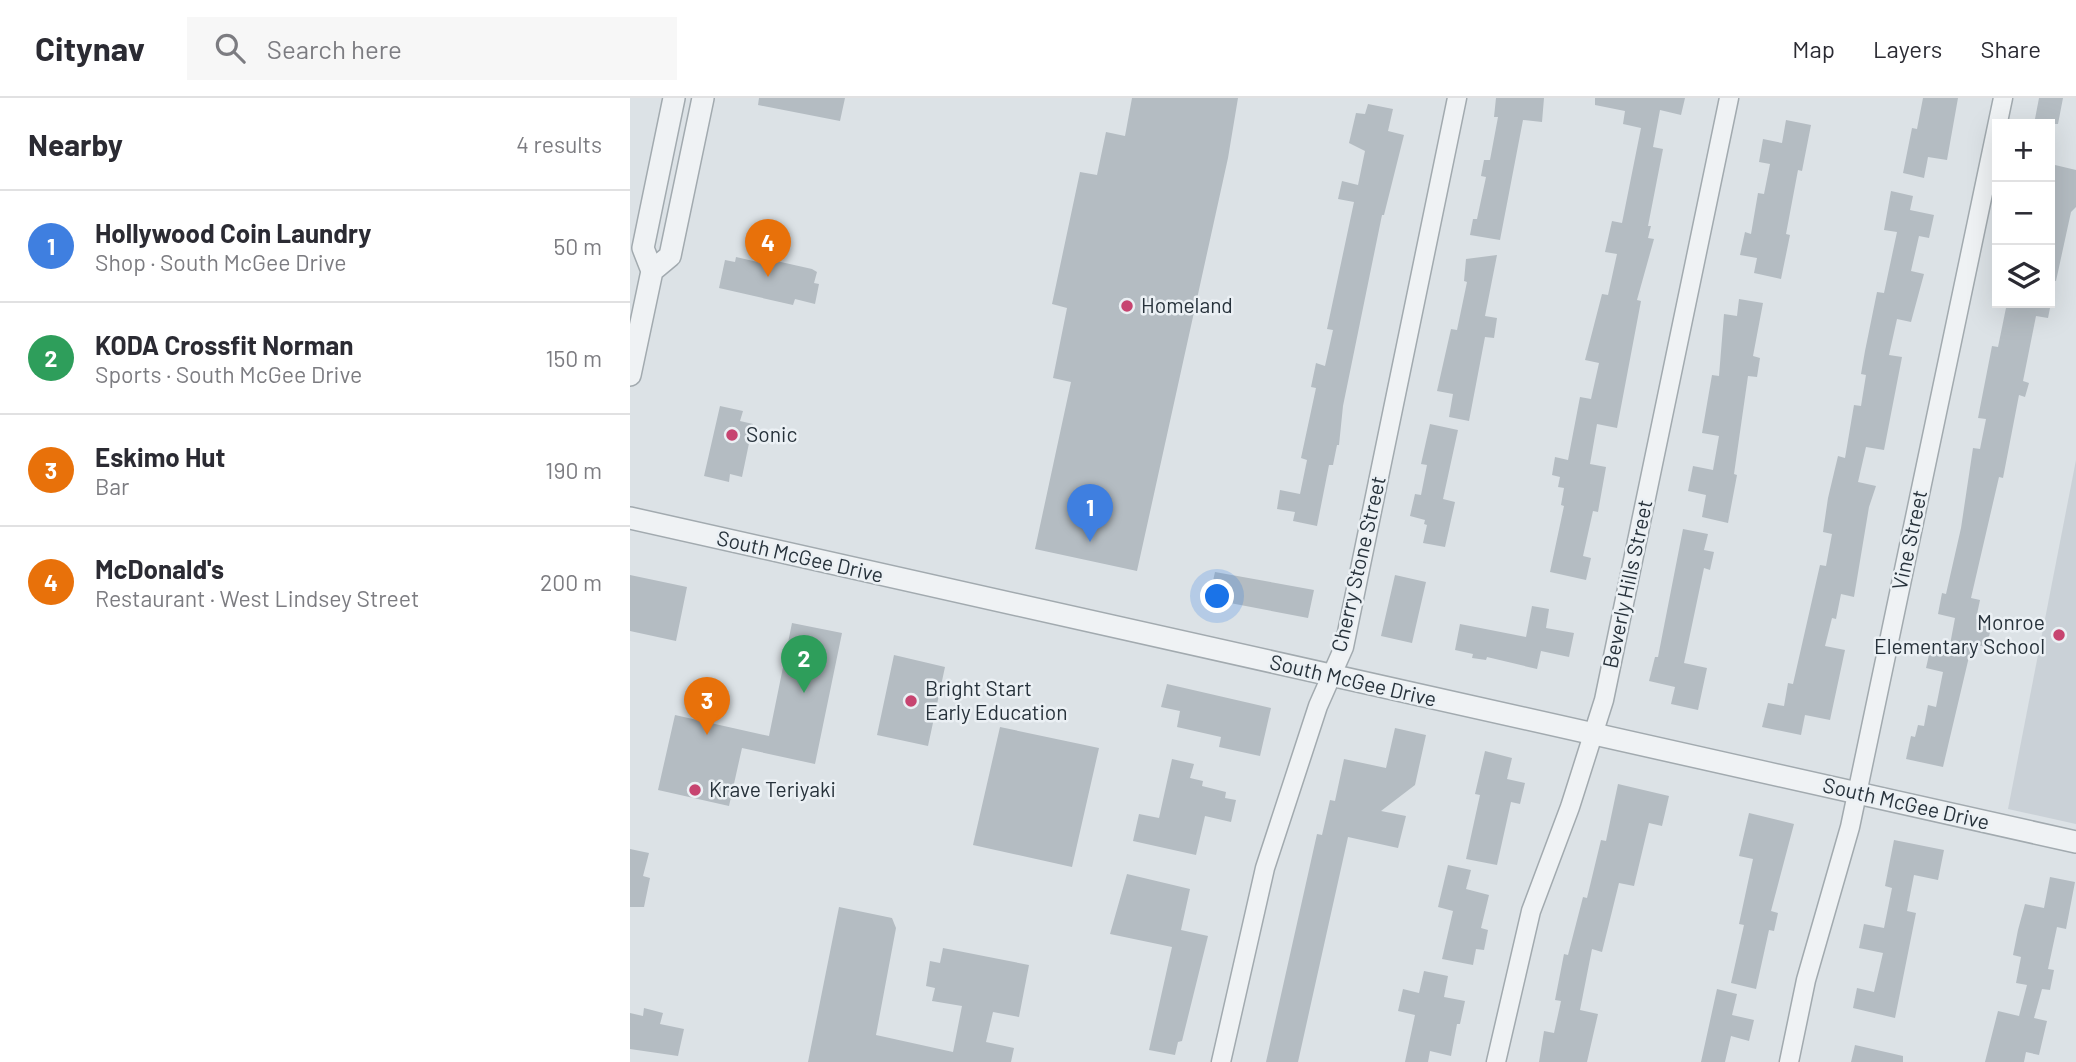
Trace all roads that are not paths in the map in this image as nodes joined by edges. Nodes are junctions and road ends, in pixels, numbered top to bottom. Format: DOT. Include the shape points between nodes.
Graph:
graph roads {
  1 [pos="674,98"];
  2 [pos="703,98"];
  3 [pos="1457,98"];
  4 [pos="1729,98"];
  5 [pos="2003,98"];
  6 [pos="652,271"];
  7 [pos="630,375"];
  8 [pos="630,518"];
  9 [pos="1331,677"];
  10 [pos="1594,735"];
  11 [pos="1857,793"];
  12 [pos="2076,842"];
  13 [pos="1221,1062"];
  14 [pos="1496,1062"];
  15 [pos="1789,1062"];
  1 -- 6 [label="street" via="643,248"];
  2 -- 6 [label="street" via="670,257"];
  3 -- 9 [label="street, Cherry Stone Street" via="1344,647"];
  4 -- 10 [label="street, Beverly Hills Street"];
  5 -- 11 [label="street, Vine Street"];
  6 -- 7 [label="street"];
  8 -- 9 [label="street, South McGee Drive"];
  9 -- 10 [label="street, South McGee Drive"];
  9 -- 13 [label="street, Cherry Stone Street" via="1265,867"];
  10 -- 11 [label="street, South McGee Drive"];
  10 -- 14 [label="street, Beverly Hills Street" via="1528,924"];
  11 -- 12 [label="street, South McGee Drive"];
  11 -- 15 [label="street, Vine Street" via="1806,980"];
}
